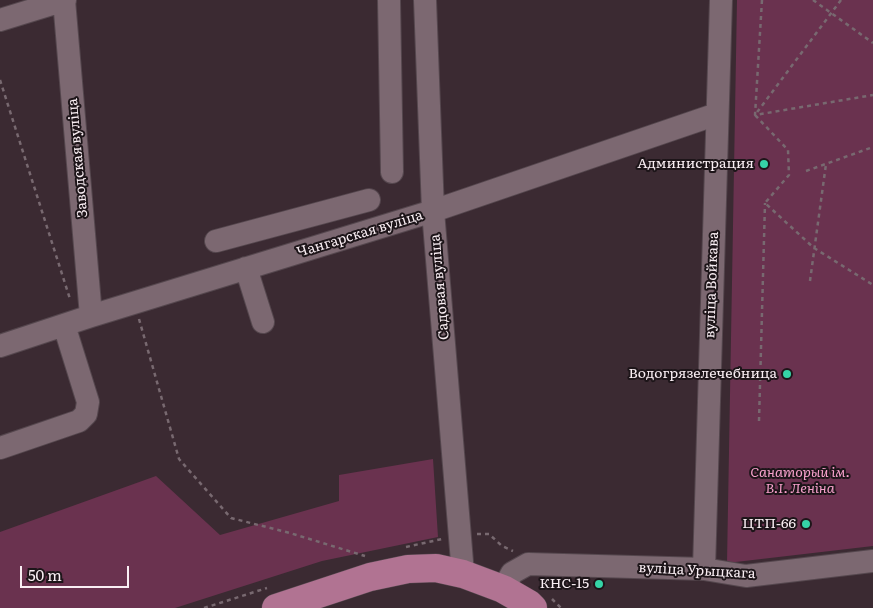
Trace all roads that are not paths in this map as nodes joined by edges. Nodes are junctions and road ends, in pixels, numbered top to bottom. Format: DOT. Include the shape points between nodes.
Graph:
graph roads {
  1 [pos="64,0"];
  2 [pos="389,0"];
  3 [pos="425,0"];
  4 [pos="721,0"];
  5 [pos="0,20"];
  6 [pos="390,96"];
  7 [pos="428,96"];
  8 [pos="717,114"];
  9 [pos="392,172"];
  10 [pos="369,200"];
  11 [pos="341,207"];
  12 [pos="433,211"];
  13 [pos="348,237"];
  14 [pos="216,241"];
  15 [pos="246,268"];
  16 [pos="91,316"];
  17 [pos="263,322"];
  18 [pos="64,326"];
  19 [pos="0,346"];
  20 [pos="0,448"];
  21 [pos="873,561"];
  22 [pos="704,569"];
  23 [pos="463,574"];
  24 [pos="503,589"];
  25 [pos="276,608"];
  26 [pos="533,608"];
  1 -- 5 [label="street"];
  1 -- 16 [label="street, Заводская вуліца"];
  2 -- 6 [label="street"];
  3 -- 7 [label="street, Садовая вуліца"];
  4 -- 8 [label="street, вуліца Войкава"];
  6 -- 7 [label="street"];
  6 -- 9 [label="street"];
  7 -- 12 [label="street, Садовая вуліца"];
  8 -- 12 [label="street, Чангарская вуліца"];
  8 -- 22 [label="street, вуліца Войкава"];
  10 -- 11 [label="street"];
  11 -- 13 [label="street"];
  11 -- 14 [label="street"];
  12 -- 13 [label="street, Чангарская вуліца"];
  12 -- 23 [label="street, Садовая вуліца"];
  13 -- 15 [label="street, Чангарская вуліца"];
  15 -- 16 [label="street, Чангарская вуліца"];
  15 -- 17 [label="street"];
  16 -- 18 [label="street, Чангарская вуліца"];
  18 -- 19 [label="street, Чангарская вуліца"];
  18 -- 20 [label="street" via="88,402 86,414 79,421"];
  21 -- 22 [label="street, вуліца Урыцкага" via="746,576"];
  22 -- 24 [label="street, вуліца Урыцкага" via="528,564 512,572"];
  23 -- 24 [label="main road"];
  23 -- 25 [label="main road" via="436,568 408,569 370,577"];
  24 -- 26 [label="main road"];
}
